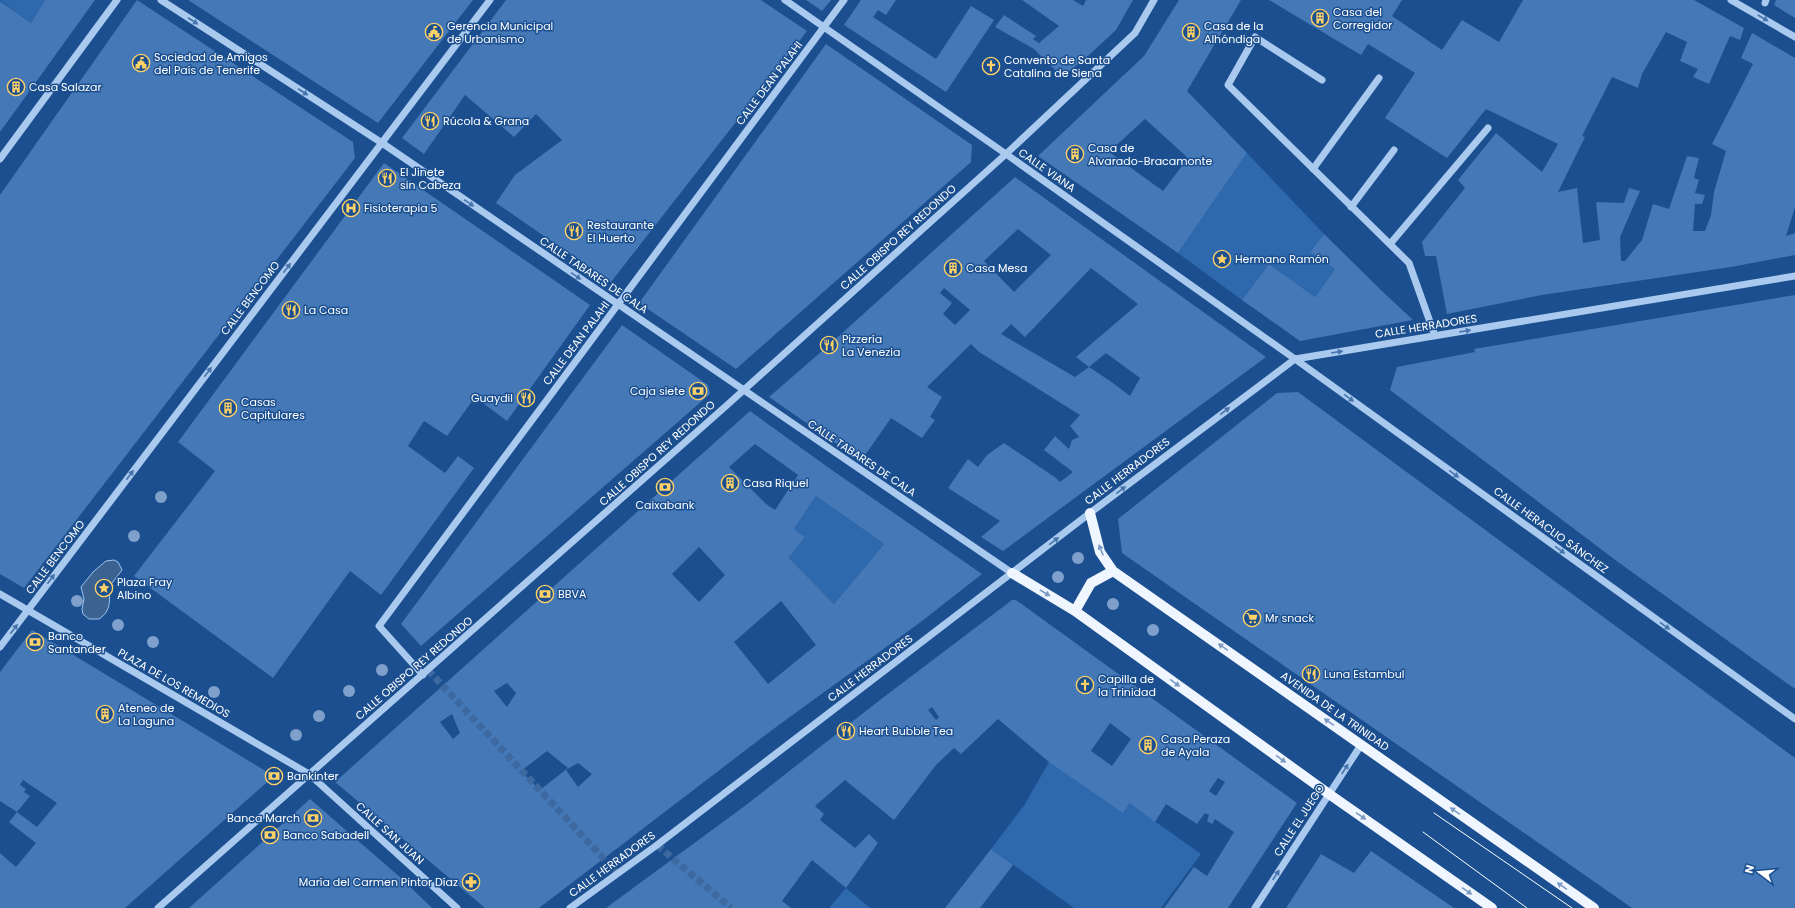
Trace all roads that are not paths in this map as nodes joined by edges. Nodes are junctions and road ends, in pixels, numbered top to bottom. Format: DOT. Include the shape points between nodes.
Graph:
graph roads {
  1 [pos="117,0"];
  2 [pos="161,0"];
  3 [pos="490,0"];
  4 [pos="785,0"];
  5 [pos="844,0"];
  6 [pos="1154,0"];
  7 [pos="1731,0"];
  8 [pos="825,27"];
  9 [pos="1795,37"];
  10 [pos="1379,78"];
  11 [pos="1322,80"];
  12 [pos="1488,128"];
  13 [pos="382,143"];
  14 [pos="1394,150"];
  15 [pos="1006,154"];
  16 [pos="0,159"];
  17 [pos="1313,169"];
  18 [pos="1351,207"];
  19 [pos="1390,244"];
  20 [pos="1795,276"];
  21 [pos="618,304"];
  22 [pos="1435,336"];
  23 [pos="1295,359"];
  24 [pos="744,390"];
  25 [pos="1090,513"];
  26 [pos="1113,570"];
  27 [pos="1012,573"];
  28 [pos="0,594"];
  29 [pos="28,610"];
  30 [pos="1075,611"];
  31 [pos="0,647"];
  32 [pos="423,675"];
  33 [pos="1795,719"];
  34 [pos="1361,745"];
  35 [pos="309,774"];
  36 [pos="1329,794"];
  37 [pos="158,908"];
  38 [pos="457,908"];
  39 [pos="570,908"];
  40 [pos="1255,908"];
  41 [pos="1492,908"];
  42 [pos="1594,908"];
  1 -- 16 [label="street"];
  2 -- 13 [label="street, CALLE TABARES DE CALA, one-way"];
  3 -- 13 [label="street, CALLE BENCOMO"];
  4 -- 8 [label="street, CALLE VIANA"];
  5 -- 8 [label="street, CALLE DEAN PALAHI"];
  6 -- 15 [label="street, CALLE OBISPO REY REDONDO" via="1134,33"];
  7 -- 9 [label="street, one-way"];
  8 -- 15 [label="street, CALLE VIANA"];
  8 -- 21 [label="street, CALLE DEAN PALAHI"];
  10 -- 17 [label="street"];
  11 -- 17 [label="street" via="1255,37 1228,85"];
  12 -- 19 [label="street"];
  13 -- 21 [label="street, CALLE TABARES DE CALA, one-way"];
  29 -- 13 [label="street, CALLE BENCOMO, one-way"];
  14 -- 18 [label="street"];
  15 -- 23 [label="street, CALLE VIANA"];
  15 -- 24 [label="street, CALLE OBISPO REY REDONDO"];
  17 -- 18 [label="street"];
  18 -- 19 [label="street"];
  19 -- 22 [label="street" via="1408,263"];
  22 -- 20 [label="street, CALLE HERRADORES, one-way"];
  21 -- 24 [label="street, CALLE TABARES DE CALA"];
  21 -- 32 [label="street, CALLE DEAN PALAHI" via="379,626"];
  23 -- 22 [label="street, CALLE HERRADORES, one-way"];
  25 -- 23 [label="street, CALLE HERRADORES, one-way"];
  23 -- 33 [label="street, CALLE HERACLIO SÁNCHEZ, one-way"];
  24 -- 27 [label="street, CALLE TABARES DE CALA"];
  24 -- 32 [label="street, CALLE OBISPO REY REDONDO"];
  26 -- 25 [label="main road, AVENIDA DE LA TRINIDAD, one-way" via="1100,552"];
  27 -- 25 [label="street, CALLE HERRADORES, one-way"];
  26 -- 30 [label="main road" via="1091,583"];
  34 -- 26 [label="main road, AVENIDA DE LA TRINIDAD, one-way"];
  27 -- 30 [label="main road, one-way"];
  27 -- 39 [label="street, CALLE HERRADORES" via="664,840"];
  28 -- 29 [label="street, PLAZA DE LOS REMEDIOS"];
  31 -- 29 [label="street, CALLE BENCOMO, one-way"];
  29 -- 35 [label="street, PLAZA DE LOS REMEDIOS"];
  30 -- 36 [label="main road, one-way"];
  32 -- 35 [label="street, CALLE OBISPO REY REDONDO"];
  36 -- 34 [label="street, CALLE EL JUEGO, one-way"];
  42 -- 34 [label="main road, AVENIDA DE LA TRINIDAD, one-way"];
  35 -- 37 [label="street, CALLE OBISPO REY REDONDO"];
  35 -- 38 [label="street, CALLE SAN JUAN"];
  40 -- 36 [label="street, CALLE EL JUEGO, one-way"];
  36 -- 41 [label="main road, one-way"];
}
